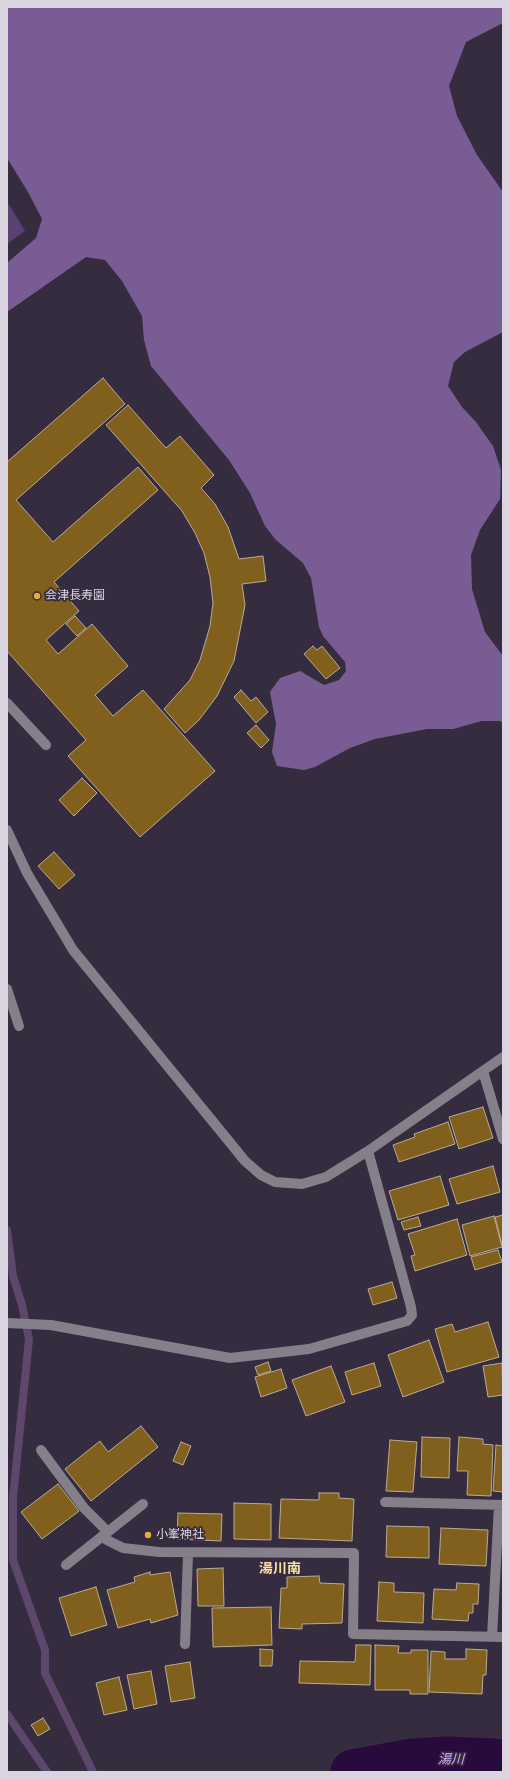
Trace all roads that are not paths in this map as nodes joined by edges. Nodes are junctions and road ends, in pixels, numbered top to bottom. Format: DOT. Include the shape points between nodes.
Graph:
graph roads {
  1 [pos="7,703"];
  2 [pos="46,745"];
  3 [pos="8,837"];
  4 [pos="7,989"];
  5 [pos="19,1026"];
  6 [pos="503,1057"];
  7 [pos="483,1071"];
  8 [pos="503,1140"];
  9 [pos="368,1151"];
  10 [pos="7,1323"];
  11 [pos="41,1450"];
  12 [pos="385,1502"];
  13 [pos="143,1504"];
  14 [pos="501,1505"];
  15 [pos="105,1534"];
  16 [pos="188,1553"];
  17 [pos="66,1565"];
  18 [pos="492,1637"];
  19 [pos="503,1637"];
  20 [pos="185,1644"];
  1 -- 2 [label="street"];
  3 -- 9 [label="street" via="73,950 245,1160 261,1175 274,1182 302,1184 326,1177"];
  4 -- 5 [label="street"];
  6 -- 7 [label="street"];
  7 -- 8 [label="street"];
  7 -- 9 [label="street"];
  9 -- 10 [label="street" via="411,1307 412,1315 407,1321 309,1349 230,1358 51,1325"];
  11 -- 15 [label="street"];
  12 -- 14 [label="street"];
  13 -- 15 [label="street"];
  14 -- 18 [label="street"];
  15 -- 16 [label="street" via="107,1540 123,1548"];
  15 -- 17 [label="street"];
  16 -- 18 [label="street" via="354,1554 353,1634"];
  16 -- 20 [label="street"];
  18 -- 19 [label="street"];
}
